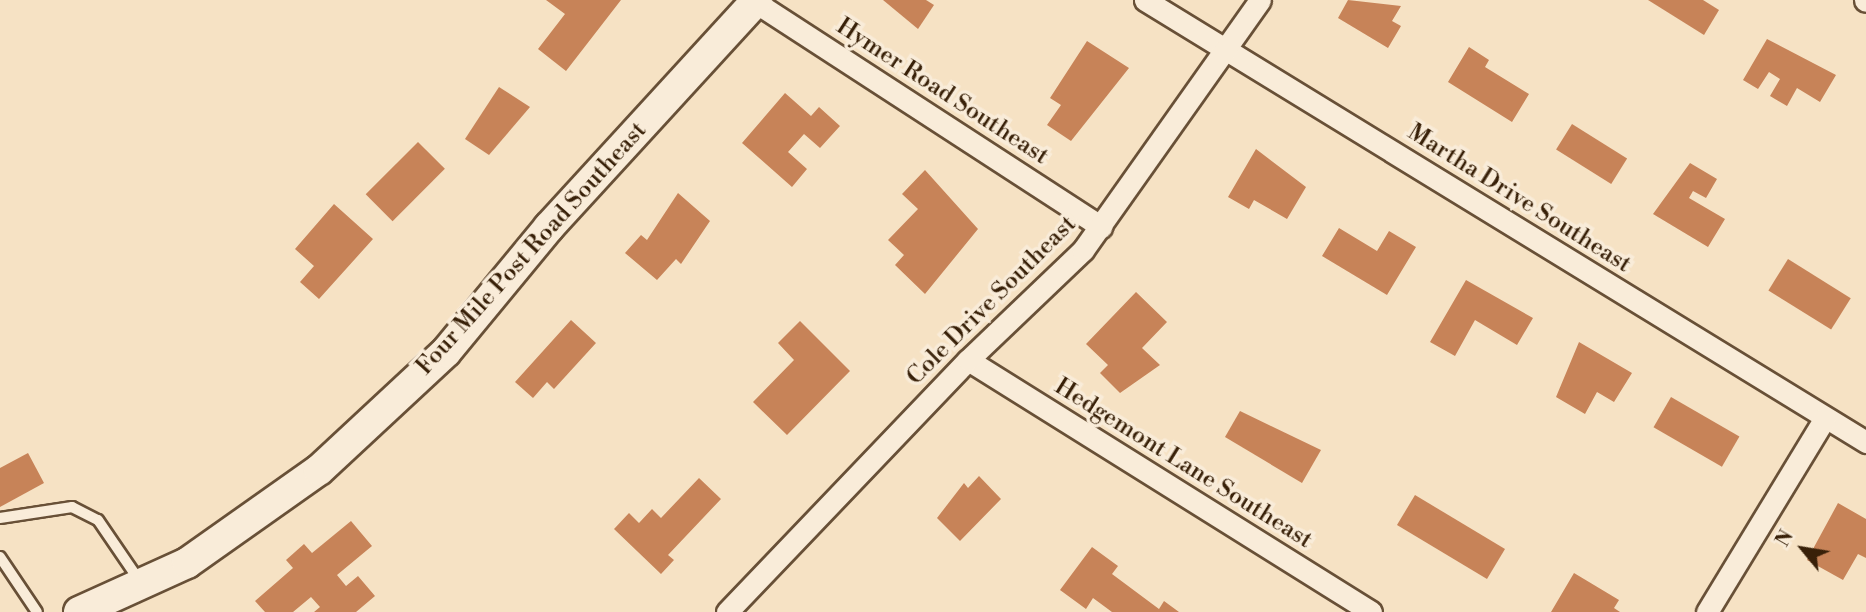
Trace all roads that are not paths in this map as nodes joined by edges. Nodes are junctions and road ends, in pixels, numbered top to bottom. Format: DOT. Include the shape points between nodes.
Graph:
graph roads {
  1 [pos="1145,0"];
  2 [pos="1260,0"];
  3 [pos="756,1"];
  4 [pos="1230,52"];
  5 [pos="1101,227"];
  6 [pos="968,360"];
  7 [pos="1825,418"];
  8 [pos="1866,442"];
  9 [pos="0,518"];
  10 [pos="0,557"];
  11 [pos="141,584"];
  12 [pos="37,612"];
  13 [pos="79,612"];
  14 [pos="727,612"];
  15 [pos="1371,612"];
  16 [pos="1707,612"];
  1 -- 4 [label="street, Martha Drive Southeast"];
  2 -- 4 [label="street, Cole Drive Southeast"];
  3 -- 5 [label="street, Hymer Road Southeast"];
  3 -- 11 [label="main road, Four Mile Post Road Southeast" via="549,227 446,352 319,470 187,563"];
  4 -- 5 [label="street, Cole Drive Southeast"];
  4 -- 7 [label="street, Martha Drive Southeast"];
  5 -- 6 [label="street, Cole Drive Southeast"];
  6 -- 14 [label="street, Cole Drive Southeast"];
  6 -- 15 [label="street, Hedgemont Lane Southeast"];
  7 -- 8 [label="street, Martha Drive Southeast"];
  7 -- 16 [label="street"];
  9 -- 11 [label="lane" via="72,507 98,520"];
  10 -- 12 [label="lane"];
  11 -- 13 [label="main road, Four Mile Post Road Southeast"];
}
